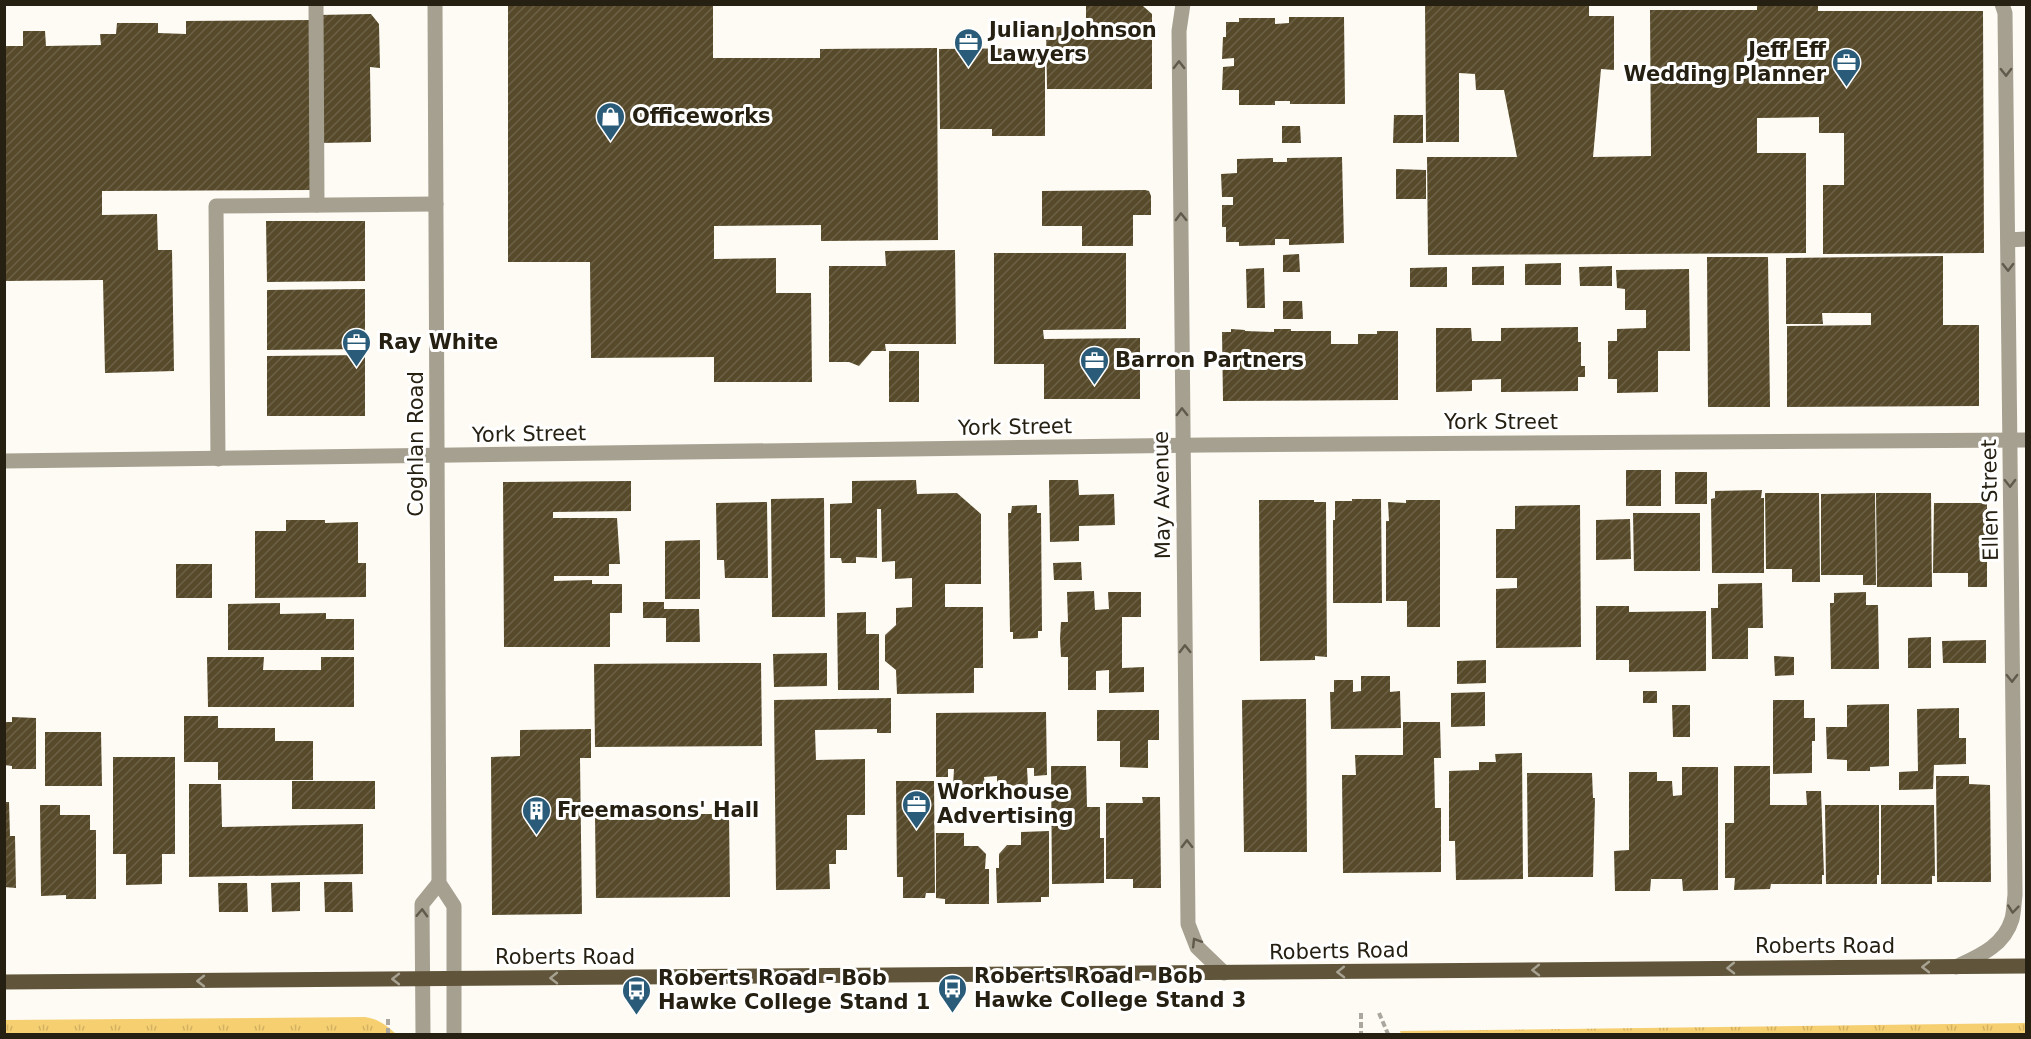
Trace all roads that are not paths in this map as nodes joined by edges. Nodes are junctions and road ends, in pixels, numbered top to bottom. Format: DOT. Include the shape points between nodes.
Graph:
graph roads {
  1 [pos="316,4"];
  2 [pos="435,4"];
  3 [pos="1183,4"];
  4 [pos="2002,4"];
  5 [pos="436,204"];
  6 [pos="317,205"];
  7 [pos="2026,239"];
  8 [pos="2008,240"];
  9 [pos="2010,440"];
  10 [pos="2026,440"];
  11 [pos="1183,445"];
  12 [pos="437,456"];
  13 [pos="218,459"];
  14 [pos="4,461"];
  15 [pos="439,883"];
  16 [pos="2026,966"];
  17 [pos="1956,967"];
  18 [pos="1224,972"];
  19 [pos="422,979"];
  20 [pos="454,979"];
  21 [pos="4,982"];
  22 [pos="423,1035"];
  23 [pos="454,1035"];
  1 -- 6 [label="street"];
  2 -- 5 [label="street, Coghlan Road"];
  11 -- 3 [label="street, May Avenue, one-way" via="1179,32"];
  4 -- 8 [label="street, Ellen Street, one-way" via="2006,13"];
  5 -- 6 [label="street"];
  5 -- 12 [label="street, Coghlan Road"];
  6 -- 13 [label="street" via="216,206"];
  7 -- 8 [label="street"];
  8 -- 9 [label="street, Ellen Street, one-way"];
  9 -- 10 [label="street, York Street"];
  9 -- 11 [label="street, York Street"];
  9 -- 17 [label="street, Ellen Street, one-way" via="2015,895 2012,919 2002,936 1989,951"];
  11 -- 12 [label="street, York Street"];
  18 -- 11 [label="street, May Avenue, one-way" via="1197,947 1188,924"];
  12 -- 13 [label="street, York Street"];
  12 -- 15 [label="street, Coghlan Road"];
  13 -- 14 [label="street, York Street"];
  19 -- 15 [label="street, one-way" via="422,904"];
  15 -- 20 [label="street" via="454,906"];
  16 -- 17 [label="main road, Roberts Road"];
  17 -- 18 [label="main road, Roberts Road, one-way"];
  18 -- 20 [label="main road, Roberts Road, one-way"];
  19 -- 20 [label="main road, Roberts Road"];
  19 -- 21 [label="main road, Roberts Road, one-way"];
  19 -- 22 [label="street"];
  20 -- 23 [label="street"];
}
